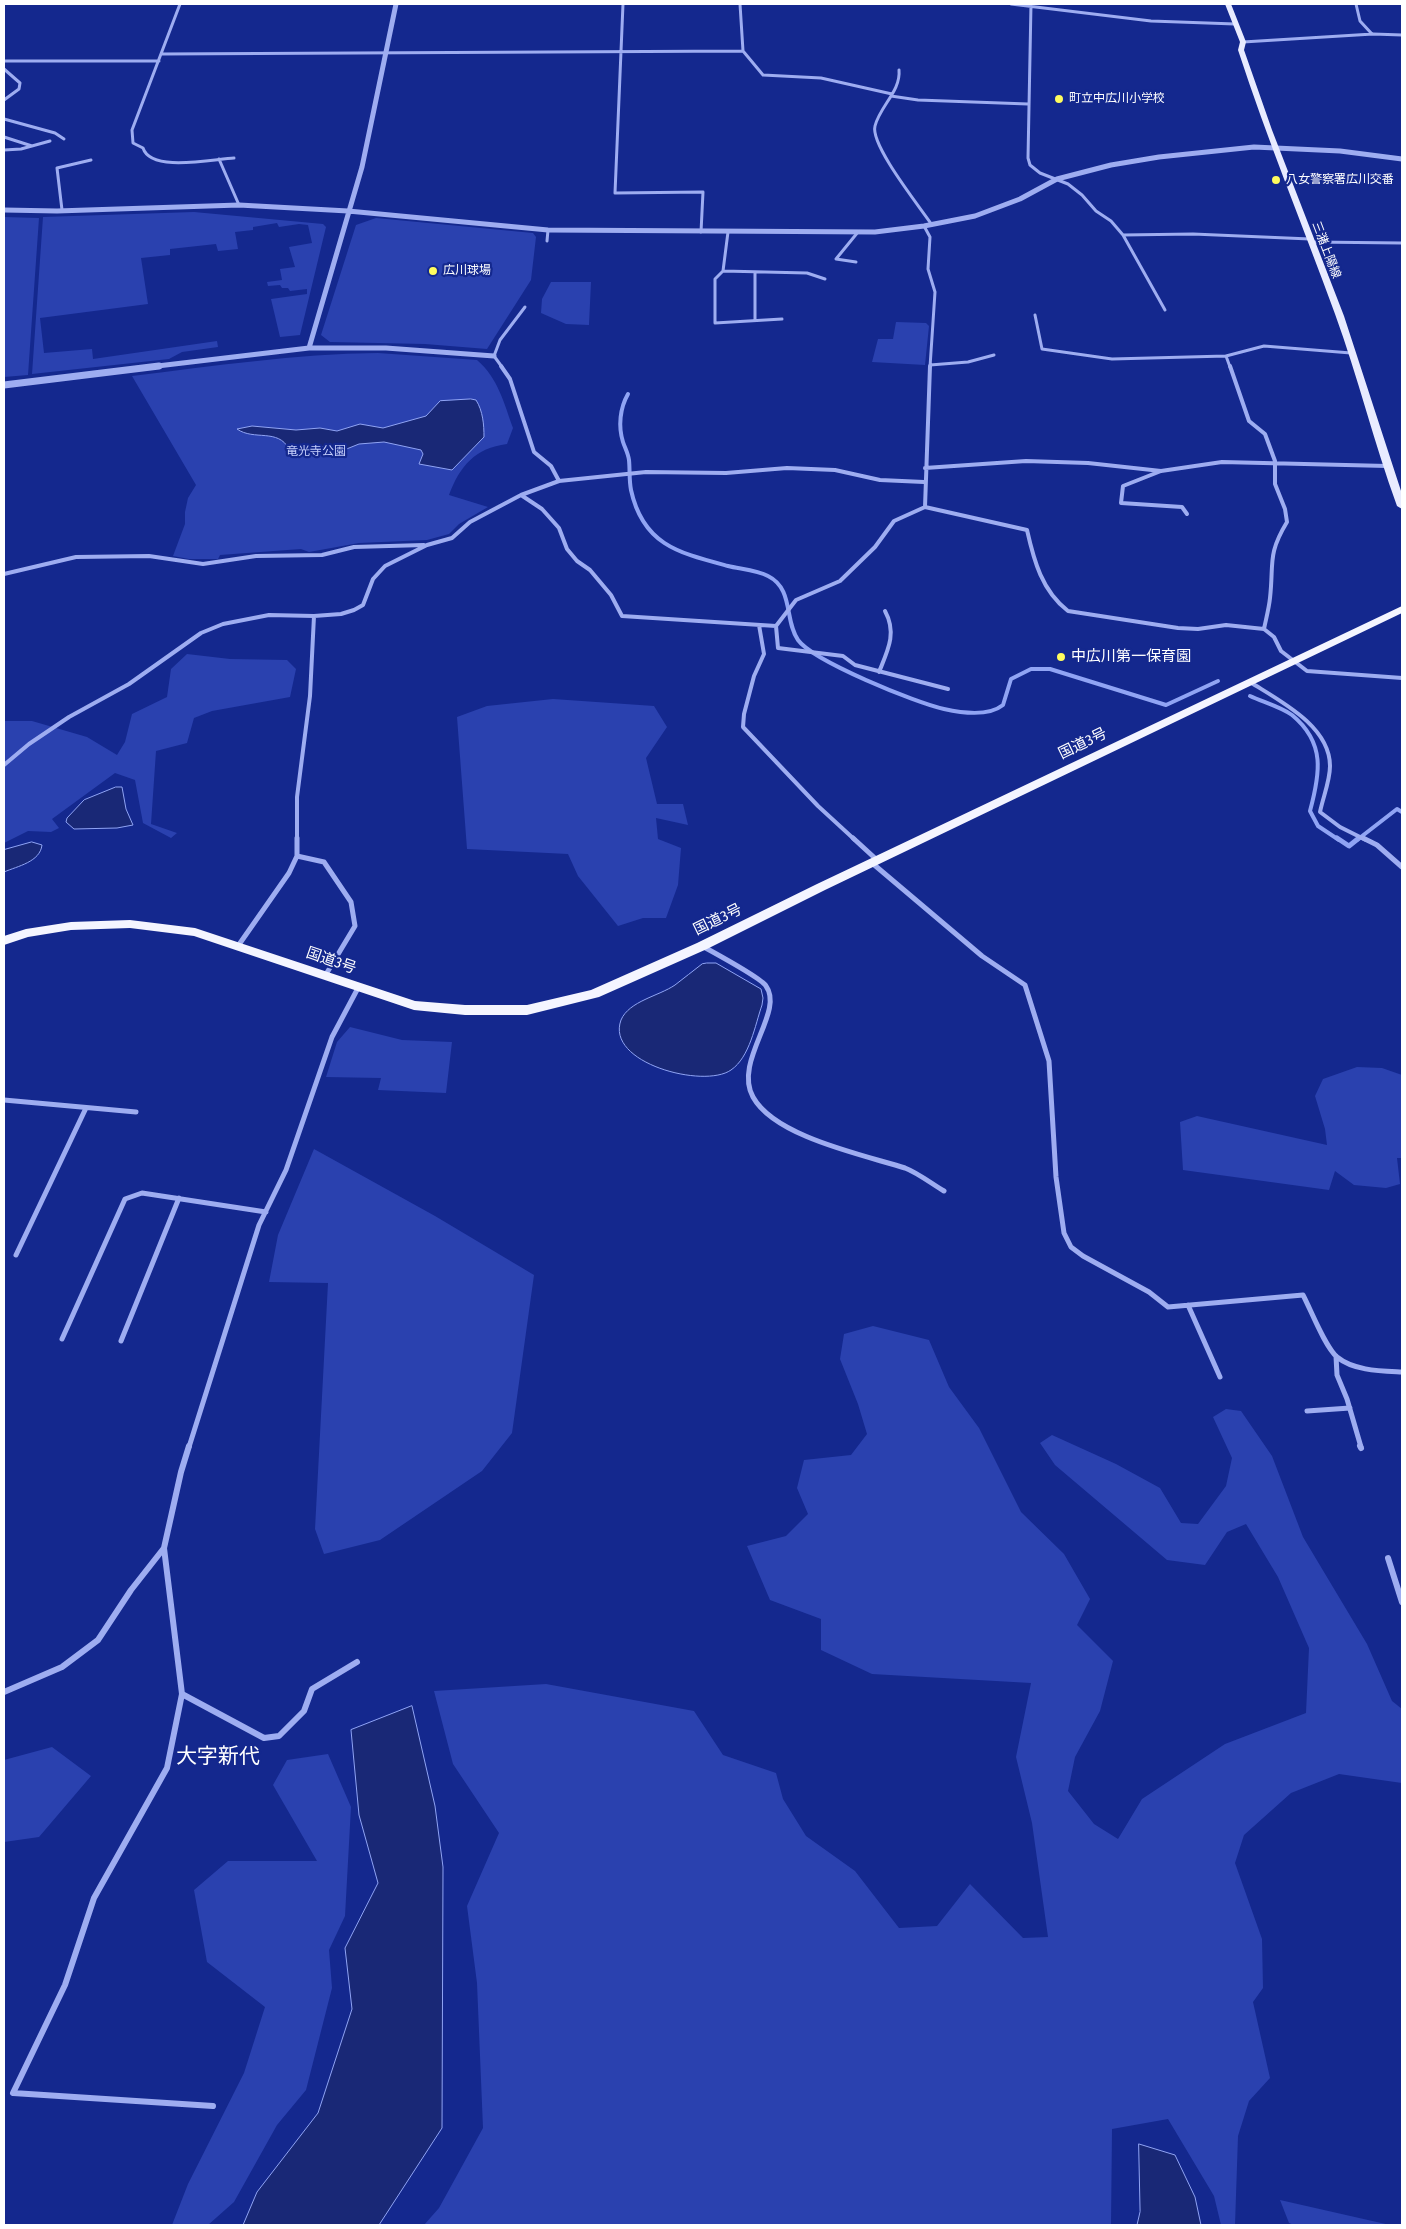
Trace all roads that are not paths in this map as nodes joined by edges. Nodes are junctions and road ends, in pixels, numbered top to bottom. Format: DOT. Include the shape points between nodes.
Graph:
graph roads {
  1 [pos="180,4"];
  2 [pos="396,4"];
  3 [pos="623,4"];
  4 [pos="740,4"];
  5 [pos="1011,4"];
  6 [pos="1228,4"];
  7 [pos="1356,4"];
  8 [pos="1032,5"];
  9 [pos="1236,24"];
  10 [pos="1373,34"];
  11 [pos="1402,35"];
  12 [pos="1242,42"];
  13 [pos="743,51"];
  14 [pos="620,52"];
  15 [pos="386,53"];
  16 [pos="161,54"];
  17 [pos="159,60"];
  18 [pos="4,61"];
  19 [pos="4,69"];
  20 [pos="899,70"];
  21 [pos="891,95"];
  22 [pos="4,100"];
  23 [pos="1028,104"];
  24 [pos="4,119"];
  25 [pos="4,137"];
  26 [pos="64,139"];
  27 [pos="50,141"];
  28 [pos="32,146"];
  29 [pos="1276,148"];
  30 [pos="4,150"];
  31 [pos="234,158"];
  32 [pos="218,159"];
  33 [pos="91,160"];
  34 [pos="1402,160"];
  35 [pos="1057,179"];
  36 [pos="239,205"];
  37 [pos="4,210"];
  38 [pos="62,210"];
  39 [pos="348,211"];
  40 [pos="932,225"];
  41 [pos="924,226"];
  42 [pos="548,230"];
  43 [pos="701,232"];
  44 [pos="728,232"];
  45 [pos="858,232"];
  46 [pos="1123,235"];
  47 [pos="1310,241"];
  48 [pos="547,242"];
  49 [pos="1402,242"];
  50 [pos="856,262"];
  51 [pos="723,271"];
  52 [pos="755,273"];
  53 [pos="825,279"];
  54 [pos="525,307"];
  55 [pos="1165,310"];
  56 [pos="1035,315"];
  57 [pos="755,320"];
  58 [pos="782,320"];
  59 [pos="309,348"];
  60 [pos="1351,353"];
  61 [pos="994,355"];
  62 [pos="494,356"];
  63 [pos="1226,356"];
  64 [pos="930,365"];
  65 [pos="4,386"];
  66 [pos="1275,461"];
  67 [pos="1387,466"];
  68 [pos="925,468"];
  69 [pos="1161,471"];
  70 [pos="559,481"];
  71 [pos="924,482"];
  72 [pos="521,495"];
  73 [pos="1402,506"];
  74 [pos="925,507"];
  75 [pos="1187,514"];
  76 [pos="427,545"];
  77 [pos="4,574"];
  78 [pos="1402,608"];
  79 [pos="885,611"];
  80 [pos="314,616"];
  81 [pos="759,625"];
  82 [pos="776,626"];
  83 [pos="1264,629"];
  84 [pos="1292,662"];
  85 [pos="879,672"];
  86 [pos="1402,678"];
  87 [pos="1250,682"];
  88 [pos="948,689"];
  89 [pos="4,765"];
  90 [pos="297,856"];
  91 [pos="874,861"];
  92 [pos="1402,867"];
  93 [pos="4,940"];
  94 [pos="238,946"];
  95 [pos="702,946"];
  96 [pos="325,976"];
  97 [pos="358,988"];
  98 [pos="4,1100"];
  99 [pos="86,1108"];
  100 [pos="136,1112"];
  101 [pos="944,1191"];
  102 [pos="179,1198"];
  103 [pos="266,1212"];
  104 [pos="16,1255"];
  105 [pos="1188,1305"];
  106 [pos="62,1339"];
  107 [pos="121,1341"];
  108 [pos="1336,1356"];
  109 [pos="1402,1372"];
  110 [pos="1220,1377"];
  111 [pos="1350,1408"];
  112 [pos="1307,1411"];
  113 [pos="1361,1448"];
  114 [pos="164,1548"];
  115 [pos="1388,1558"];
  116 [pos="1402,1602"];
  117 [pos="357,1662"];
  118 [pos="4,1692"];
  119 [pos="182,1694"];
  120 [pos="213,2106"];
  1 -- 16 [label="street"];
  2 -- 15 [label="street"];
  3 -- 14 [label="street"];
  4 -- 13 [label="street"];
  5 -- 8 [label="street"];
  6 -- 9 [label="main road, 三潴上陽線"];
  7 -- 10 [label="street" via="1357,18"];
  8 -- 9 [label="street" via="1112,18"];
  8 -- 23 [label="street"];
  9 -- 12 [label="main road, 三潴上陽線"];
  10 -- 11 [label="street"];
  10 -- 12 [label="street"];
  12 -- 29 [label="main road, 三潴上陽線" via="1241,50"];
  13 -- 14 [label="street"];
  13 -- 21 [label="street" via="763,76 821,78"];
  14 -- 15 [label="street"];
  14 -- 43 [label="street" via="614,193 703,192"];
  15 -- 16 [label="street"];
  15 -- 39 [label="street" via="362,167"];
  16 -- 17 [label="street"];
  17 -- 18 [label="street"];
  17 -- 32 [label="street" via="132,130 133,143 143,148 152,159 187,164"];
  19 -- 22 [label="street" via="20,83 19,89"];
  20 -- 21 [label="street" via="900,79"];
  21 -- 23 [label="street" via="918,100"];
  21 -- 40 [label="street" via="875,126 875,139"];
  23 -- 35 [label="street" via="1030,165"];
  24 -- 26 [label="street" via="55,133"];
  25 -- 28 [label="street"];
  27 -- 28 [label="street"];
  28 -- 30 [label="street"];
  29 -- 34 [label="street" via="1340,151"];
  29 -- 35 [label="street" via="1223,149 1159,157"];
  29 -- 47 [label="main road, 三潴上陽線"];
  31 -- 32 [label="street"];
  32 -- 36 [label="street"];
  33 -- 38 [label="street" via="57,168"];
  35 -- 40 [label="street" via="996,209"];
  35 -- 46 [label="street" via="1082,195"];
  36 -- 38 [label="street"];
  36 -- 39 [label="street"];
  37 -- 38 [label="street"];
  39 -- 42 [label="street"];
  39 -- 59 [label="street"];
  40 -- 41 [label="street"];
  41 -- 45 [label="street"];
  41 -- 64 [label="street" via="930,237 928,268 935,292"];
  42 -- 43 [label="street"];
  42 -- 48 [label="street"];
  43 -- 44 [label="street"];
  44 -- 45 [label="street"];
  44 -- 51 [label="street"];
  45 -- 50 [label="street" via="836,258"];
  46 -- 47 [label="street" via="1193,234"];
  46 -- 55 [label="street"];
  47 -- 49 [label="street"];
  47 -- 60 [label="main road, 三潴上陽線"];
  51 -- 52 [label="street"];
  51 -- 57 [label="street" via="715,279 715,323"];
  52 -- 53 [label="street" via="808,273"];
  52 -- 57 [label="street"];
  54 -- 62 [label="street" via="500,340"];
  56 -- 63 [label="street" via="1042,349 1112,359"];
  57 -- 58 [label="street"];
  59 -- 62 [label="street" via="386,348"];
  59 -- 65 [label="street"];
  60 -- 63 [label="street" via="1264,346"];
  60 -- 67 [label="main road, 三潴上陽線"];
  61 -- 64 [label="street" via="968,362"];
  62 -- 70 [label="street" via="510,379 534,452 551,466"];
  63 -- 66 [label="street" via="1249,421 1265,434"];
  64 -- 68 [label="street"];
  66 -- 67 [label="street"];
  66 -- 69 [label="street" via="1222,462"];
  66 -- 83 [label="street" via="1275,484 1285,509 1286,522 1276,540 1271,559 1270,597"];
  67 -- 73 [label="main road, 三潴上陽線"];
  68 -- 69 [label="street" via="1026,461 1088,463"];
  68 -- 71 [label="street"];
  69 -- 75 [label="street" via="1123,486 1121,503 1182,507"];
  70 -- 71 [label="street" via="646,472 726,473 787,468 835,470 880,480"];
  70 -- 72 [label="street"];
  71 -- 74 [label="street"];
  72 -- 76 [label="street" via="470,522 452,538"];
  72 -- 81 [label="street" via="542,509 559,528 567,549 611,595 622,616"];
  74 -- 82 [label="street" via="894,520 875,547 840,581 796,600"];
  74 -- 83 [label="street" via="1027,530 1043,580 1060,606 1068,611 1178,628 1226,625"];
  76 -- 77 [label="street" via="354,547 322,555 256,556 204,564 148,556 76,557"];
  76 -- 80 [label="street" via="385,566 373,579 363,605 341,614"];
  78 -- 84 [label="highway, 国道3号"];
  79 -- 85 [label="street" via="894,636"];
  80 -- 89 [label="street" via="246,618 201,633 129,684 69,717"];
  80 -- 90 [label="street" via="310,696 297,797"];
  81 -- 82 [label="street"];
  81 -- 91 [label="street" via="764,654 754,676 743,727"];
  82 -- 85 [label="street" via="778,648 843,656 855,665"];
  83 -- 84 [label="street"];
  84 -- 86 [label="street" via="1307,670"];
  84 -- 87 [label="highway, 国道3号"];
  85 -- 88 [label="street"];
  87 -- 91 [label="highway, 国道3号"];
  87 -- 92 [label="street" via="1286,705 1323,741 1330,765 1320,812 1340,827 1377,845"];
  90 -- 94 [label="street" via="289,873"];
  90 -- 96 [label="street" via="324,862 351,902 355,926"];
  91 -- 95 [label="highway, 国道3号"];
  91 -- 105 [label="street" via="982,956 1025,985 1049,1060 1059,1202 1064,1232 1071,1247 1149,1292 1168,1307"];
  93 -- 94 [label="highway, 国道3号" via="71,926 130,924 195,932"];
  94 -- 96 [label="highway, 国道3号"];
  95 -- 97 [label="highway, 国道3号" via="594,994 527,1010 465,1010 414,1005"];
  95 -- 101 [label="street" via="766,985 772,1001 747,1073 753,1097 770,1116 835,1148 908,1169"];
  96 -- 97 [label="highway, 国道3号"];
  97 -- 103 [label="street" via="332,1037 286,1170"];
  98 -- 99 [label="street"];
  99 -- 100 [label="street"];
  99 -- 104 [label="street"];
  102 -- 103 [label="street"];
  102 -- 106 [label="street" via="142,1193 125,1199"];
  102 -- 107 [label="street"];
  103 -- 114 [label="street" via="259,1225 181,1472"];
  105 -- 108 [label="street" via="1303,1295"];
  105 -- 110 [label="street"];
  108 -- 109 [label="street" via="1357,1365"];
  108 -- 111 [label="street" via="1337,1375"];
  111 -- 112 [label="street"];
  111 -- 113 [label="street"];
  114 -- 118 [label="street" via="98,1640 62,1667"];
  114 -- 119 [label="street"];
  115 -- 116 [label="street"];
  117 -- 119 [label="street" via="312,1690 304,1711 279,1736 264,1738"];
  119 -- 120 [label="street" via="168,1768 94,1898 65,1984 13,2093"];
}
